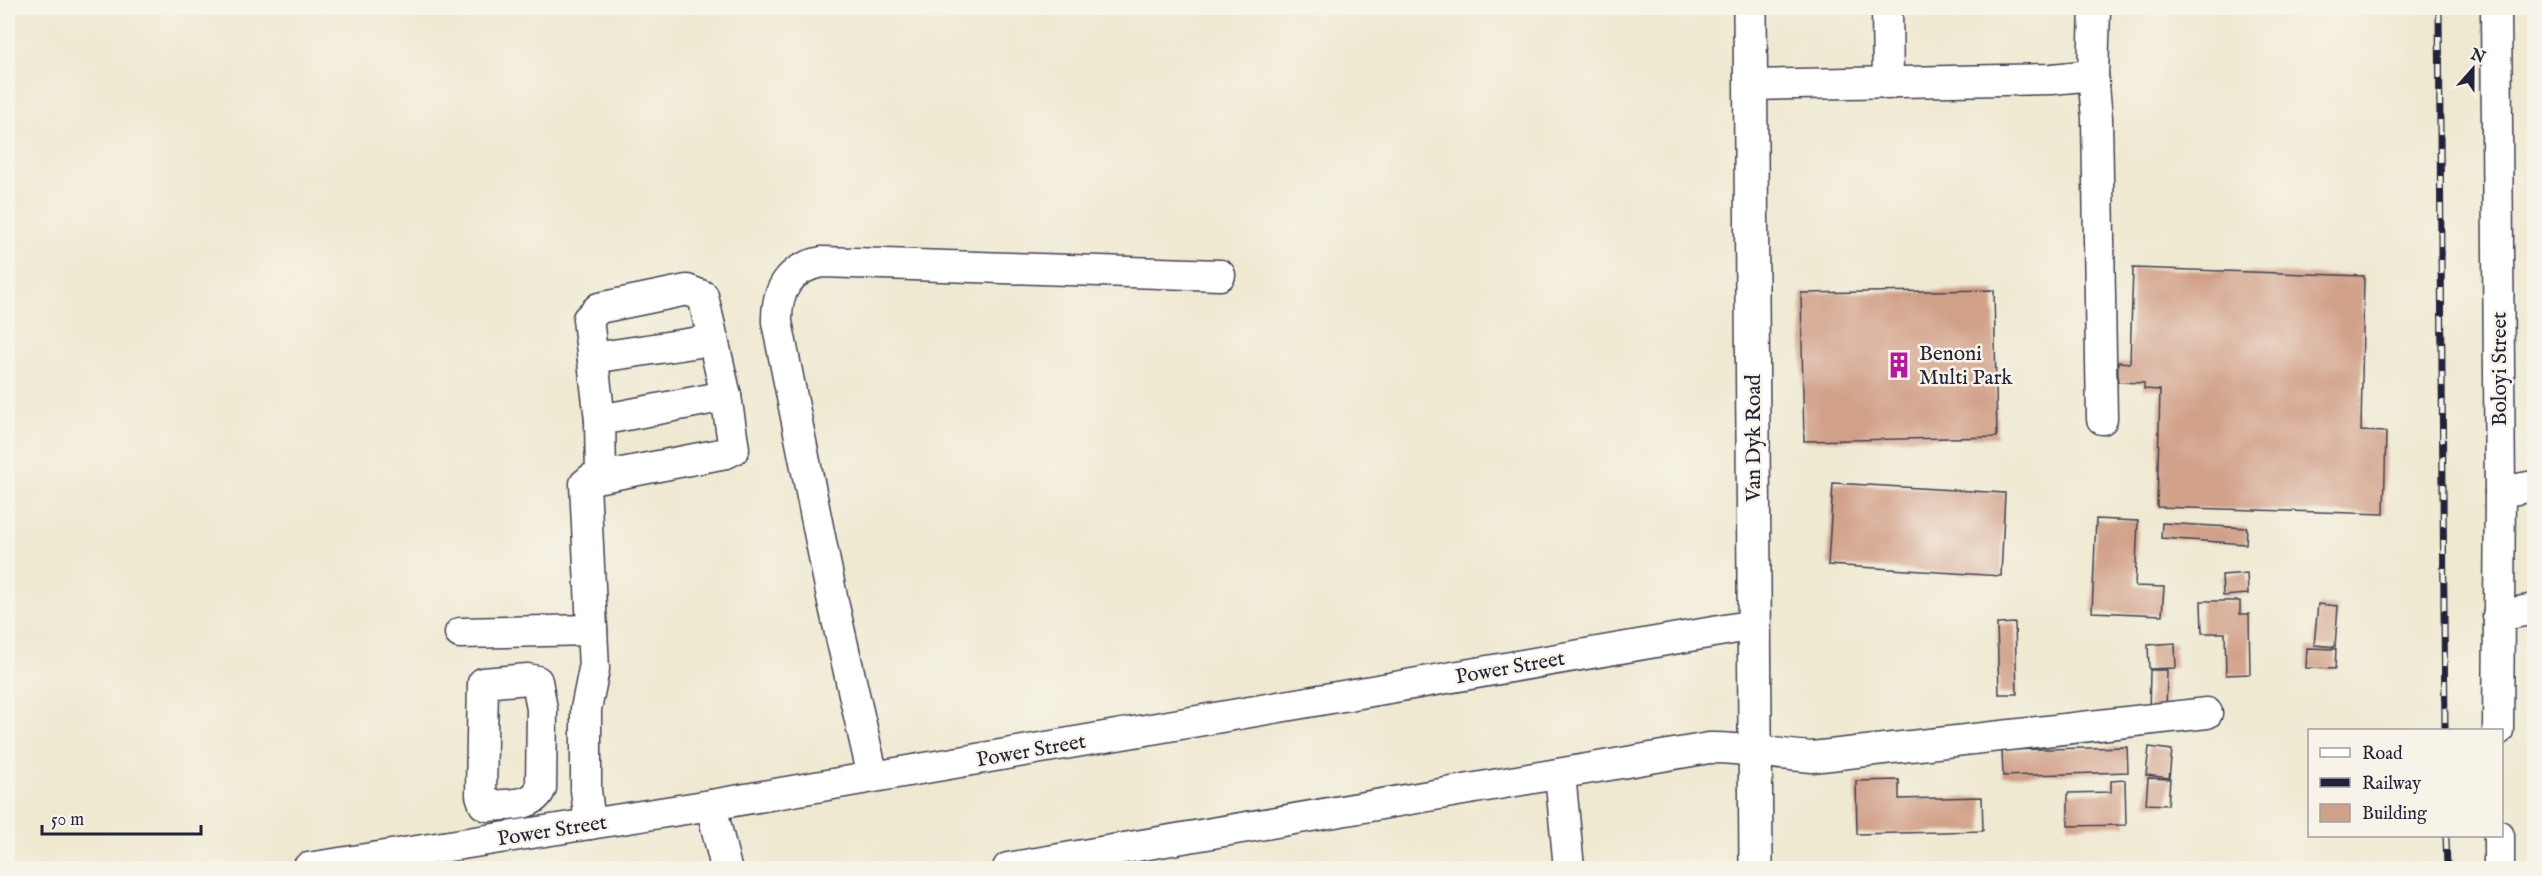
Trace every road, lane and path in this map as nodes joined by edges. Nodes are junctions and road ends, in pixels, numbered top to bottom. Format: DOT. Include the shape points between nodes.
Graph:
graph roads {
  1 [pos="1750,8"];
  2 [pos="1887,8"];
  3 [pos="2095,8"];
  4 [pos="2496,8"];
  5 [pos="2092,75"];
  6 [pos="1888,84"];
  7 [pos="1750,85"];
  8 [pos="1220,275"];
  9 [pos="713,340"];
  10 [pos="592,358"];
  11 [pos="726,396"];
  12 [pos="2102,419"];
  13 [pos="600,420"];
  14 [pos="601,477"];
  15 [pos="2535,486"];
  16 [pos="2500,492"];
  17 [pos="2535,609"];
  18 [pos="2498,616"];
  19 [pos="1754,625"];
  20 [pos="592,630"];
  21 [pos="460,633"];
  22 [pos="542,709"];
  23 [pos="586,710"];
  24 [pos="2207,713"];
  25 [pos="2498,729"];
  26 [pos="1754,753"];
  27 [pos="1560,774"];
  28 [pos="873,777"];
  29 [pos="711,805"];
  30 [pos="590,824"];
  31 [pos="2499,837"];
  32 [pos="308,868"];
  33 [pos="726,868"];
  34 [pos="1008,868"];
  35 [pos="1569,868"];
  36 [pos="1756,868"];
  37 [pos="2499,868"];
  1 -- 7 [label="main road, Van Dyk Road"];
  2 -- 6 [label="street"];
  3 -- 5 [label="street"];
  4 -- 16 [label="street, Boloyi Street"];
  5 -- 6 [label="street"];
  5 -- 12 [label="street" via="2097,118"];
  6 -- 7 [label="street"];
  7 -- 19 [label="main road, Van Dyk Road"];
  8 -- 28 [label="street" via="822,262 810,264 788,278 780,291 777,322 833,602"];
  9 -- 10 [label="street"];
  9 -- 10 [label="street" via="703,296 687,290 599,308 588,319"];
  9 -- 11 [label="street"];
  10 -- 13 [label="street"];
  11 -- 13 [label="street"];
  11 -- 14 [label="street" via="735,444 732,451"];
  13 -- 14 [label="street"];
  14 -- 20 [label="street" via="585,484 584,493"];
  15 -- 16 [label="street"];
  16 -- 18 [label="street, Boloyi Street"];
  17 -- 18 [label="street"];
  18 -- 25 [label="street, Boloyi Street"];
  19 -- 26 [label="main road, Van Dyk Road"];
  19 -- 28 [label="street, Power Street"];
  20 -- 21 [label="street"];
  20 -- 23 [label="street" via="594,669"];
  22 -- 23 [label="street"];
  23 -- 30 [label="street"];
  24 -- 26 [label="street" via="1865,753 1812,757"];
  26 -- 27 [label="street" via="1738,748 1709,748"];
  26 -- 36 [label="main road, Van Dyk Road"];
  27 -- 34 [label="street"];
  27 -- 35 [label="street"];
  28 -- 29 [label="street, Power Street"];
  29 -- 30 [label="street, Power Street"];
  29 -- 33 [label="street"];
  30 -- 32 [label="street, Power Street"];
  31 -- 37 [label="street"];
}
